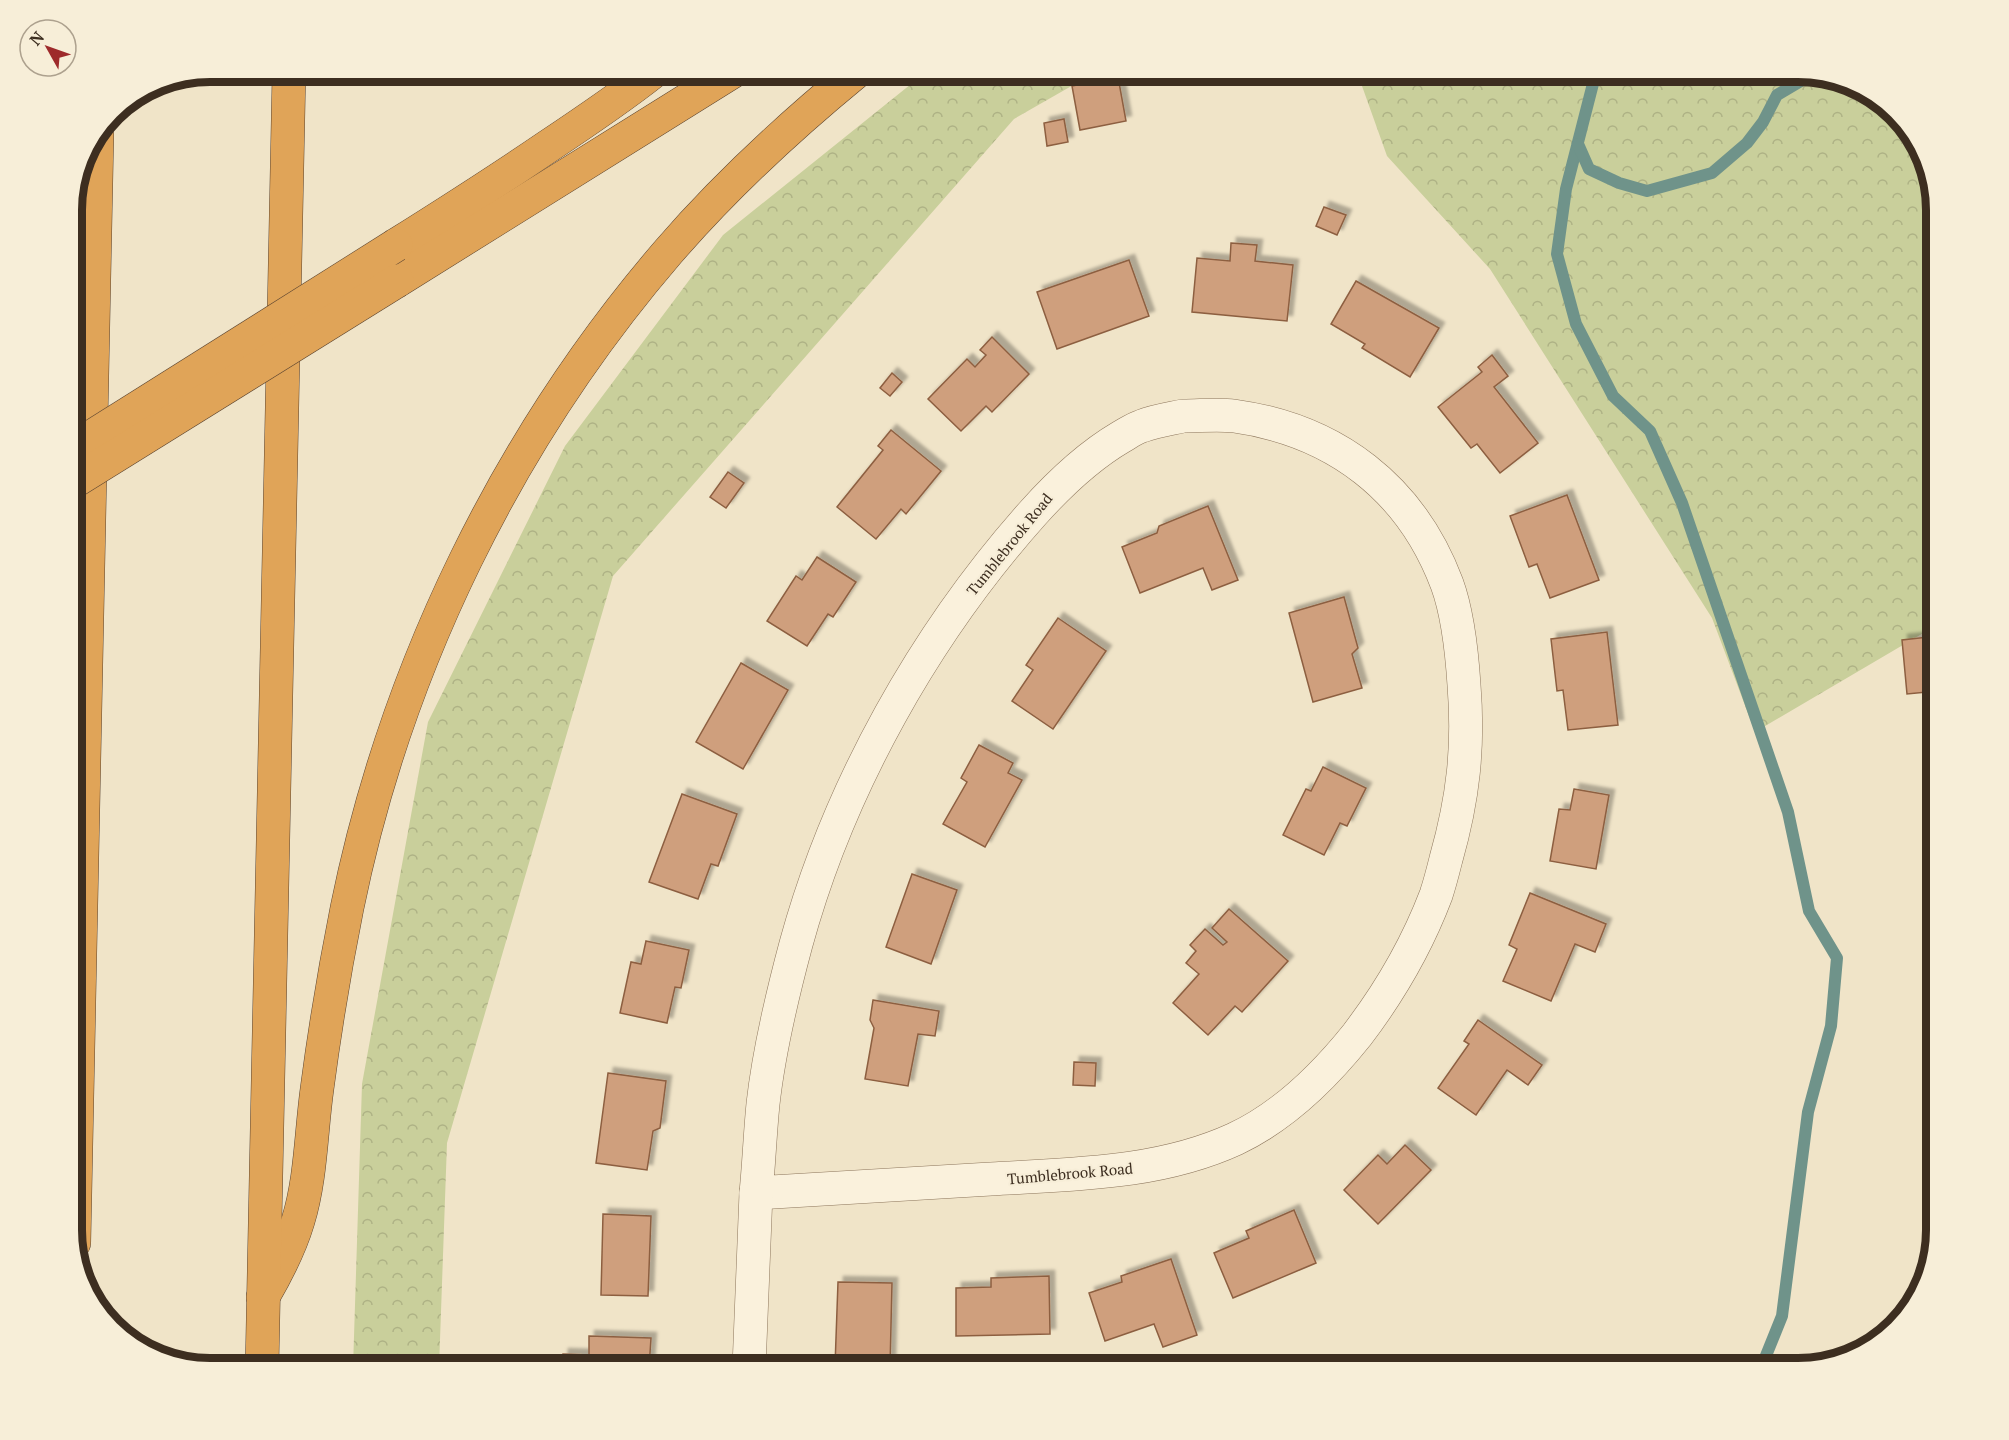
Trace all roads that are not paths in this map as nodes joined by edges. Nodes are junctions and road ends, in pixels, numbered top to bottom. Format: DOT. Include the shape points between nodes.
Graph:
graph roads {
  1 [pos="289,82"];
  2 [pos="641,82"];
  3 [pos="716,82"];
  4 [pos="845,82"];
  5 [pos="97,153"];
  6 [pos="83,442"];
  7 [pos="83,476"];
  8 [pos="83,810"];
  9 [pos="756,1193"];
  10 [pos="263,1298"];
  11 [pos="262,1358"];
  12 [pos="749,1358"];
  1 -- 10 [label="highway"];
  2 -- 6 [label="highway, bridge" via="481,192"];
  3 -- 7 [label="highway, bridge"];
  4 -- 10 [label="highway" via="769,148 702,215 614,319 529,443 457,579 407,696 377,788 340,939 299,1218 288,1250"];
  5 -- 8 [label="highway"];
  9 -- 9 [label="street, Tumblebrook Road" via="764,1102 777,1024 822,861 899,697 950,617 1006,543 1059,484 1105,447 1141,426 1183,416 1231,416 1277,425 1320,441 1361,465 1397,498 1427,540 1448,587 1461,649 1466,710 1464,776 1436,894 1413,945 1375,1011 1334,1063 1287,1107 1237,1138 1178,1160 1113,1172"];
  9 -- 12 [label="street, Tumblebrook Road"];
  10 -- 11 [label="highway"];
}
